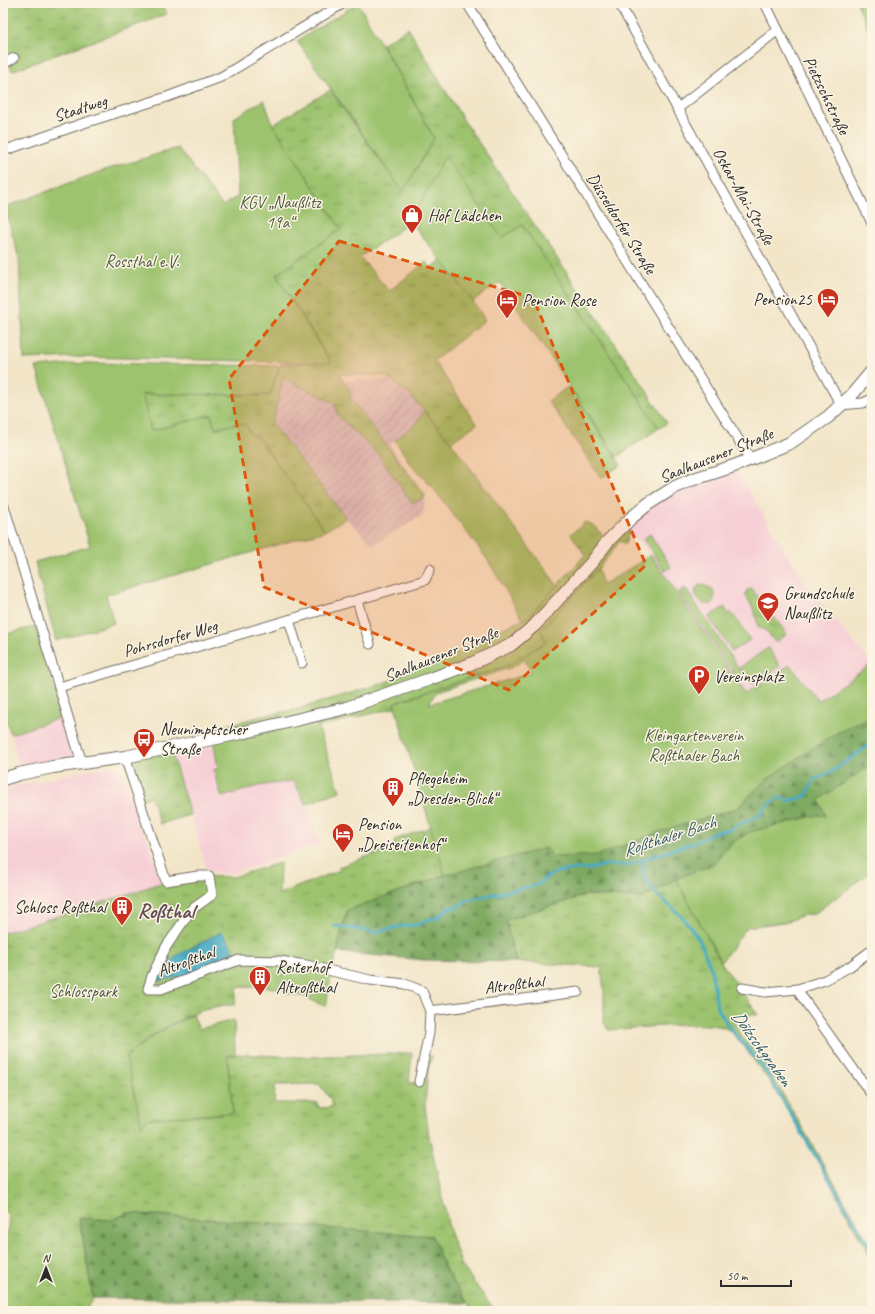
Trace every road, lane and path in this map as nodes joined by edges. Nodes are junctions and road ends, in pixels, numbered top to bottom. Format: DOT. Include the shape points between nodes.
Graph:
graph roads {
  1 [pos="344,3"];
  2 [pos="467,3"];
  3 [pos="619,3"];
  4 [pos="765,3"];
  5 [pos="778,30"];
  6 [pos="14,58"];
  7 [pos="3,64"];
  8 [pos="677,109"];
  9 [pos="3,151"];
  10 [pos="872,223"];
  11 [pos="872,371"];
  12 [pos="872,399"];
  13 [pos="841,405"];
  14 [pos="751,460"];
  15 [pos="3,503"];
  16 [pos="430,569"];
  17 [pos="357,600"];
  18 [pos="289,620"];
  19 [pos="370,644"];
  20 [pos="302,663"];
  21 [pos="59,687"];
  22 [pos="125,757"];
  23 [pos="82,763"];
  24 [pos="3,779"];
  25 [pos="872,950"];
  26 [pos="742,988"];
  27 [pos="798,989"];
  28 [pos="578,992"];
  29 [pos="430,1010"];
  30 [pos="419,1082"];
  31 [pos="872,1095"];
  1 -- 9 [label="street, Stadtweg" via="221,77"];
  2 -- 14 [label="street, Düsseldorfer Straße"];
  3 -- 8 [label="street, Oskar-Mai-Straße"];
  4 -- 5 [label="street, Pietzschstraße"];
  5 -- 8 [label="street"];
  5 -- 10 [label="street, Pietzschstraße"];
  6 -- 7 [label="street"];
  8 -- 13 [label="street, Oskar-Mai-Straße"];
  11 -- 13 [label="street, Saalhausener Straße"];
  12 -- 13 [label="street" via="863,403"];
  13 -- 14 [label="street, Saalhausener Straße" via="790,443"];
  14 -- 22 [label="street, Saalhausener Straße" via="686,482 648,504 608,541 536,625 511,645 458,668 346,708"];
  15 -- 21 [label="street"];
  16 -- 17 [label="street, Pohrsdorfer Weg" via="425,580"];
  17 -- 18 [label="street, Pohrsdorfer Weg"];
  17 -- 19 [label="street"];
  18 -- 20 [label="street"];
  18 -- 21 [label="street, Pohrsdorfer Weg"];
  21 -- 23 [label="street"];
  22 -- 23 [label="street, Saalhausener Straße"];
  22 -- 29 [label="street, Altroßthal" via="166,881 209,876 212,895 191,910 166,946 148,989 161,989 239,960 280,961 370,980 405,984 422,991"];
  23 -- 24 [label="street, Saalhausener Straße"];
  25 -- 27 [label="street" via="825,980"];
  26 -- 27 [label="street" via="765,992"];
  27 -- 31 [label="street"];
  28 -- 29 [label="street, Altroßthal"];
  29 -- 30 [label="street, Altroßthal" via="429,1032"];
}
